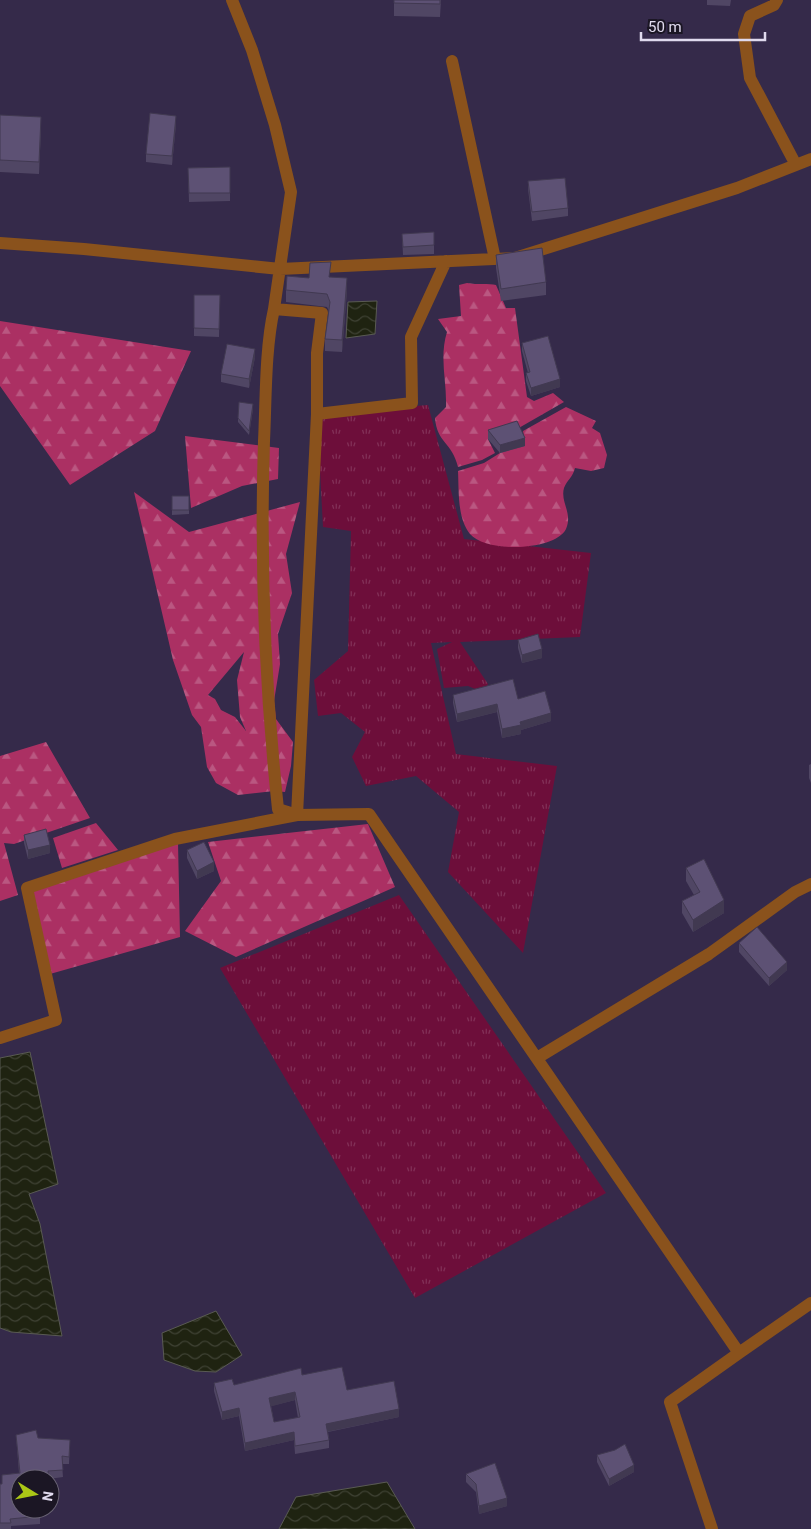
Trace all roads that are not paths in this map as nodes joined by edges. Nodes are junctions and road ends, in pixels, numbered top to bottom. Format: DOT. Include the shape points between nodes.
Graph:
graph roads {
  1 [pos="232,0"];
  2 [pos="777,0"];
  3 [pos="452,61"];
  4 [pos="811,159"];
  5 [pos="796,165"];
  6 [pos="0,243"];
  7 [pos="495,259"];
  8 [pos="446,261"];
  9 [pos="280,269"];
  10 [pos="274,309"];
  11 [pos="317,414"];
  12 [pos="297,815"];
  13 [pos="811,884"];
  14 [pos="0,1038"];
  15 [pos="537,1058"];
  16 [pos="811,1304"];
  17 [pos="740,1353"];
  18 [pos="712,1529"];
  1 -- 9 [label="street" via="252,50 291,192"];
  2 -- 5 [label="street" via="774,5 750,16 744,34 750,78"];
  3 -- 7 [label="street"];
  4 -- 5 [label="street"];
  5 -- 7 [label="street" via="737,188 514,258"];
  6 -- 9 [label="street"];
  7 -- 8 [label="street"];
  8 -- 9 [label="street"];
  8 -- 11 [label="street" via="412,337 412,403"];
  9 -- 10 [label="street"];
  10 -- 11 [label="street" via="322,313 317,352"];
  10 -- 12 [label="street" via="270,326 263,496 266,655 278,809"];
  11 -- 12 [label="street"];
  12 -- 14 [label="street" via="175,838 27,888 56,1020"];
  12 -- 15 [label="street" via="369,814"];
  13 -- 15 [label="street" via="794,892 709,954"];
  15 -- 17 [label="street"];
  16 -- 17 [label="street"];
  17 -- 18 [label="street" via="670,1402"];
}
